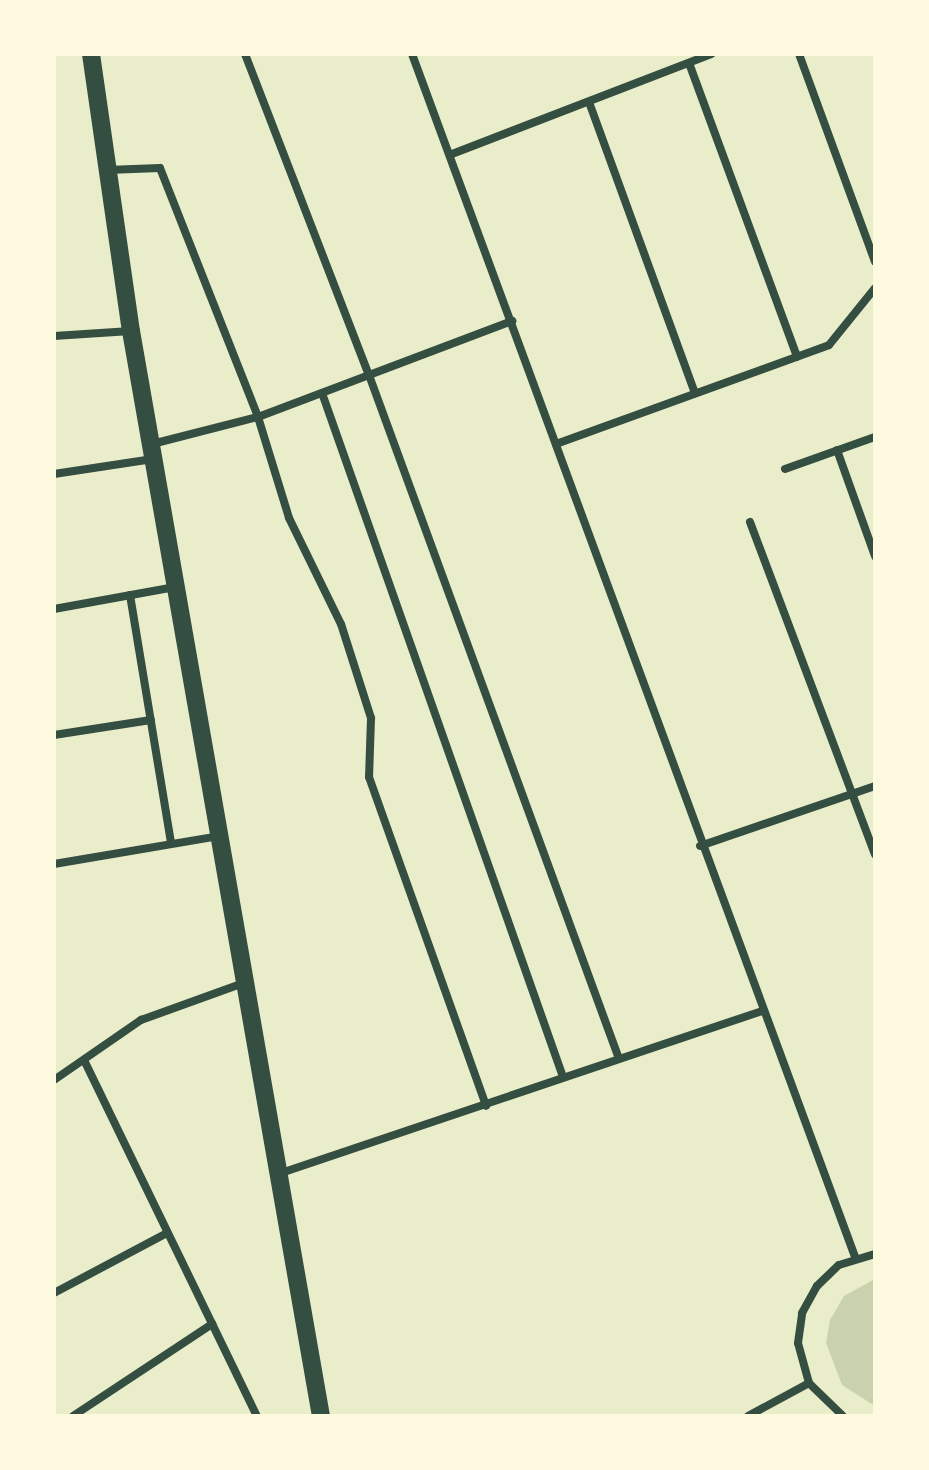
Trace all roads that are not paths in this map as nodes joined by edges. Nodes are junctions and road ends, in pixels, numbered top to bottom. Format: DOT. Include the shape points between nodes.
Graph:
graph roads {
  1 [pos="91,54"];
  2 [pos="245,54"];
  3 [pos="412,54"];
  4 [pos="711,54"];
  5 [pos="799,54"];
  6 [pos="689,63"];
  7 [pos="589,102"];
  8 [pos="452,154"];
  9 [pos="106,170"];
  10 [pos="875,262"];
  11 [pos="875,288"];
  12 [pos="512,321"];
  13 [pos="131,331"];
  14 [pos="54,336"];
  15 [pos="797,357"];
  16 [pos="369,375"];
  17 [pos="322,393"];
  18 [pos="695,393"];
  19 [pos="258,417"];
  20 [pos="875,437"];
  21 [pos="556,444"];
  22 [pos="837,450"];
  23 [pos="152,452"];
  24 [pos="785,469"];
  25 [pos="54,474"];
  26 [pos="750,522"];
  27 [pos="875,556"];
  28 [pos="176,587"];
  29 [pos="130,595"];
  30 [pos="54,609"];
  31 [pos="151,720"];
  32 [pos="54,735"];
  33 [pos="875,786"];
  34 [pos="853,794"];
  35 [pos="219,836"];
  36 [pos="171,844"];
  37 [pos="700,846"];
  38 [pos="875,854"];
  39 [pos="54,864"];
  40 [pos="244,983"];
  41 [pos="762,1011"];
  42 [pos="619,1059"];
  43 [pos="84,1060"];
  44 [pos="563,1077"];
  45 [pos="54,1080"];
  46 [pos="486,1106"];
  47 [pos="278,1174"];
  48 [pos="167,1233"];
  49 [pos="875,1254"];
  50 [pos="855,1257"];
  51 [pos="54,1293"];
  52 [pos="212,1324"];
  53 [pos="809,1383"];
  54 [pos="73,1416"];
  55 [pos="257,1416"];
  56 [pos="321,1416"];
  57 [pos="748,1416"];
  58 [pos="843,1416"];
  1 -- 9 [label="main road"];
  2 -- 16 [label="street"];
  3 -- 8 [label="street"];
  4 -- 6 [label="street"];
  5 -- 10 [label="street"];
  6 -- 7 [label="street"];
  6 -- 15 [label="street"];
  7 -- 8 [label="street"];
  7 -- 18 [label="street"];
  8 -- 12 [label="street"];
  9 -- 13 [label="main road"];
  9 -- 19 [label="street" via="160,168"];
  11 -- 15 [label="street" via="829,345"];
  12 -- 16 [label="street"];
  12 -- 21 [label="street"];
  13 -- 14 [label="street"];
  13 -- 23 [label="main road"];
  15 -- 18 [label="street"];
  16 -- 17 [label="street"];
  16 -- 42 [label="street"];
  17 -- 19 [label="street"];
  17 -- 44 [label="street"];
  18 -- 21 [label="street"];
  19 -- 23 [label="street"];
  19 -- 46 [label="street" via="289,518 341,624 371,718 369,777"];
  20 -- 22 [label="street"];
  21 -- 37 [label="street"];
  22 -- 24 [label="street"];
  22 -- 27 [label="street"];
  23 -- 25 [label="street"];
  23 -- 28 [label="main road"];
  26 -- 34 [label="street"];
  28 -- 29 [label="street"];
  28 -- 35 [label="main road"];
  29 -- 30 [label="street"];
  29 -- 31 [label="street"];
  31 -- 32 [label="street"];
  31 -- 36 [label="street"];
  33 -- 34 [label="street"];
  34 -- 37 [label="street"];
  34 -- 38 [label="street"];
  35 -- 36 [label="street"];
  35 -- 40 [label="main road"];
  36 -- 39 [label="street"];
  37 -- 41 [label="street"];
  40 -- 43 [label="street" via="141,1020"];
  40 -- 47 [label="main road"];
  41 -- 42 [label="street"];
  41 -- 50 [label="street"];
  42 -- 44 [label="street"];
  43 -- 45 [label="street"];
  43 -- 48 [label="street"];
  44 -- 46 [label="street"];
  46 -- 47 [label="street"];
  47 -- 56 [label="main road"];
  48 -- 51 [label="street"];
  48 -- 52 [label="street"];
  49 -- 50 [label="street"];
  50 -- 53 [label="street" via="817,1286 802,1313 798,1343"];
  52 -- 54 [label="street"];
  52 -- 55 [label="street"];
  53 -- 57 [label="street"];
  53 -- 58 [label="street"];
}
